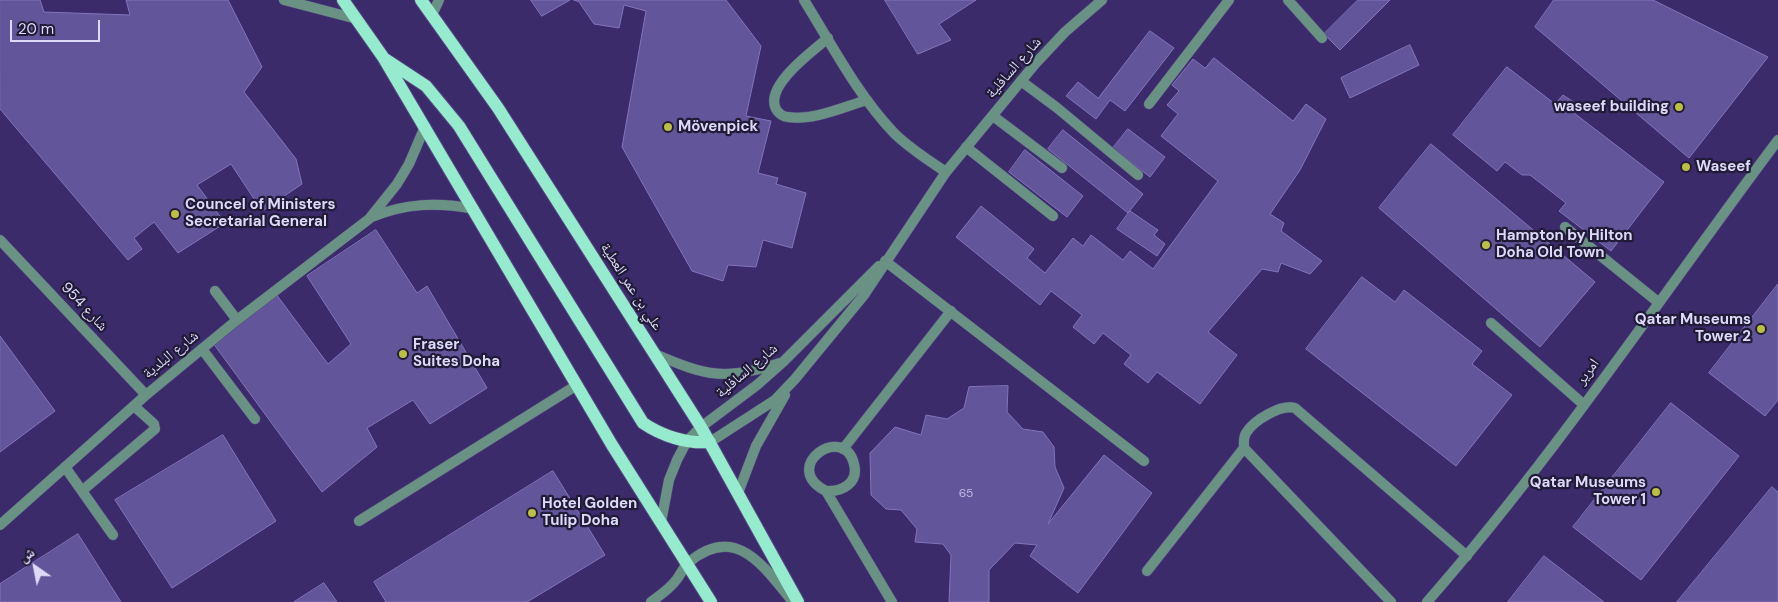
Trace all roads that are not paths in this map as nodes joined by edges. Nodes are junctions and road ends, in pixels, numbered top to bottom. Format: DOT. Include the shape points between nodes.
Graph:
graph roads {
  1 [pos="284,0"];
  2 [pos="343,0"];
  3 [pos="421,0"];
  4 [pos="439,0"];
  5 [pos="804,0"];
  6 [pos="1102,0"];
  7 [pos="1229,0"];
  8 [pos="1288,0"];
  9 [pos="432,15"];
  10 [pos="357,19"];
  11 [pos="828,38"];
  12 [pos="1322,38"];
  13 [pos="383,57"];
  14 [pos="1021,81"];
  15 [pos="867,100"];
  16 [pos="1149,104"];
  17 [pos="993,116"];
  18 [pos="424,129"];
  19 [pos="1778,140"];
  20 [pos="966,147"];
  21 [pos="1778,147"];
  22 [pos="1767,155"];
  23 [pos="1062,168"];
  24 [pos="946,172"];
  25 [pos="1138,175"];
  26 [pos="474,209"];
  27 [pos="1053,216"];
  28 [pos="369,219"];
  29 [pos="1565,228"];
  30 [pos="0,240"];
  31 [pos="886,261"];
  32 [pos="215,291"];
  33 [pos="1658,302"];
  34 [pos="951,311"];
  35 [pos="237,320"];
  36 [pos="1491,323"];
  37 [pos="202,349"];
  38 [pos="655,354"];
  39 [pos="783,362"];
  40 [pos="795,379"];
  41 [pos="577,385"];
  42 [pos="146,395"];
  43 [pos="1583,404"];
  44 [pos="134,406"];
  45 [pos="255,419"];
  46 [pos="701,427"];
  47 [pos="687,441"];
  48 [pos="710,442"];
  49 [pos="1244,448"];
  50 [pos="843,449"];
  51 [pos="1144,461"];
  52 [pos="65,467"];
  53 [pos="83,490"];
  54 [pos="826,491"];
  55 [pos="738,494"];
  56 [pos="359,521"];
  57 [pos="662,522"];
  58 [pos="0,525"];
  59 [pos="113,535"];
  60 [pos="1467,556"];
  61 [pos="687,564"];
  62 [pos="1147,571"];
  63 [pos="651,602"];
  64 [pos="711,602"];
  65 [pos="792,602"];
  66 [pos="798,602"];
  67 [pos="892,602"];
  68 [pos="1391,602"];
  69 [pos="1427,602"];
  1 -- 10 [label="street"];
  2 -- 10 [label="main road"];
  3 -- 9 [label="main road, علي بن عمر العطية"];
  4 -- 9 [label="street"];
  5 -- 11 [label="street"];
  6 -- 14 [label="street, شارع السافلية" via="1065,32"];
  7 -- 16 [label="street"];
  8 -- 12 [label="street"];
  9 -- 38 [label="main road, علي بن عمر العطية" via="498,108"];
  10 -- 13 [label="main road"];
  11 -- 15 [label="street"];
  11 -- 15 [label="street" via="781,82 774,101 775,108 787,117 800,117"];
  13 -- 18 [label="main road"];
  13 -- 47 [label="main road" via="426,86 459,126 643,424"];
  14 -- 17 [label="street, شارع السافلية"];
  14 -- 25 [label="street"];
  15 -- 24 [label="street" via="896,134"];
  17 -- 20 [label="street, شارع السافلية"];
  17 -- 23 [label="street"];
  18 -- 26 [label="main road"];
  18 -- 28 [label="street, شارع البلدية" via="397,184"];
  19 -- 22 [label="street, امرير"];
  20 -- 24 [label="street, شارع السافلية"];
  20 -- 27 [label="street"];
  21 -- 22 [label="street, امرير"];
  22 -- 33 [label="street, امرير"];
  24 -- 31 [label="street, شارع السافلية"];
  26 -- 28 [label="street, شارع البلدية" via="410,205"];
  26 -- 41 [label="main road"];
  28 -- 35 [label="street, شارع البلدية"];
  29 -- 33 [label="street"];
  30 -- 42 [label="street, شارع 954"];
  31 -- 34 [label="street"];
  31 -- 39 [label="street, شارع السافلية"];
  31 -- 40 [label="street, شارع السافلية" via="855,306"];
  32 -- 35 [label="street"];
  33 -- 43 [label="street, امرير"];
  34 -- 50 [label="street"];
  34 -- 51 [label="street"];
  35 -- 37 [label="street, شارع البلدية"];
  36 -- 43 [label="street"];
  37 -- 42 [label="street, شارع البلدية"];
  37 -- 45 [label="street"];
  38 -- 39 [label="street" via="680,365 715,374 750,373"];
  38 -- 46 [label="main road, علي بن عمر العطية"];
  39 -- 46 [label="street, شارع السافلية"];
  40 -- 48 [label="street, شارع السافلية" via="775,400"];
  40 -- 55 [label="street" via="756,446"];
  41 -- 56 [label="street"];
  41 -- 57 [label="main road"];
  42 -- 44 [label="street, شارع البلدية"];
  43 -- 60 [label="street, امرير"];
  44 -- 52 [label="street, شارع البلدية"];
  44 -- 53 [label="street" via="154,424 155,430"];
  46 -- 47 [label="street, شارع السافلية"];
  46 -- 48 [label="main road, علي بن عمر العطية"];
  47 -- 48 [label="main road"];
  47 -- 57 [label="street, شارع السافلية" via="669,480"];
  48 -- 55 [label="main road, علي بن عمر العطية"];
  49 -- 60 [label="street" via="1247,431 1281,407 1295,408"];
  49 -- 62 [label="street"];
  49 -- 68 [label="street"];
  50 -- 54 [label="street" via="854,464 851,482 844,489"];
  50 -- 54 [label="street" via="824,448 811,461 812,480"];
  52 -- 53 [label="street"];
  52 -- 58 [label="street, شارع البلدية"];
  53 -- 59 [label="street"];
  54 -- 67 [label="street"];
  55 -- 66 [label="main road, علي بن عمر العطية"];
  57 -- 61 [label="main road"];
  60 -- 69 [label="street, امرير"];
  61 -- 63 [label="street" via="670,588"];
  61 -- 64 [label="main road"];
  61 -- 65 [label="street" via="716,548 734,547 750,554"];
}
